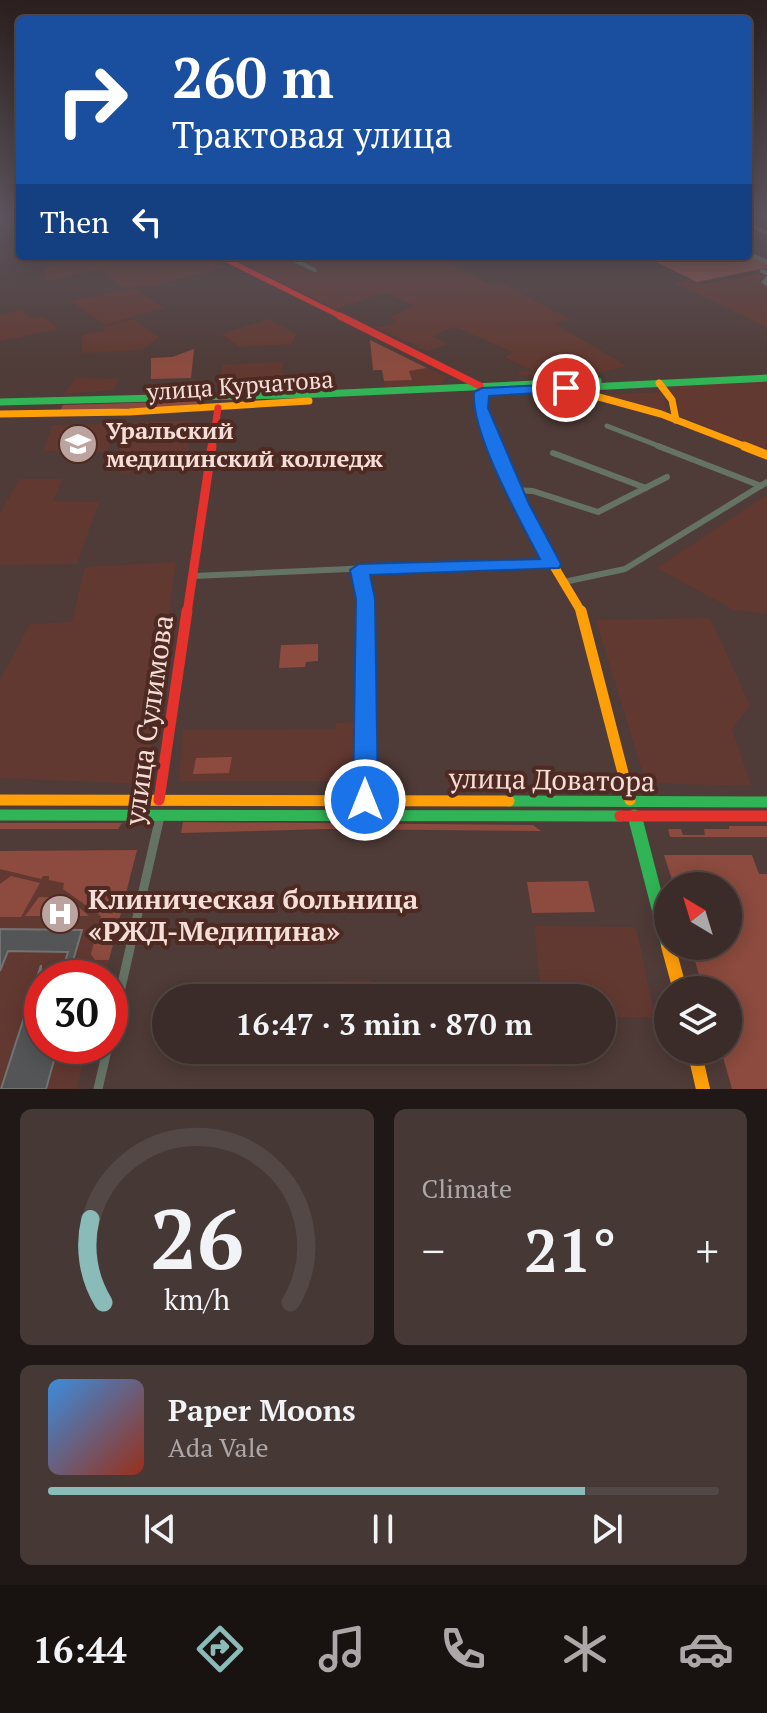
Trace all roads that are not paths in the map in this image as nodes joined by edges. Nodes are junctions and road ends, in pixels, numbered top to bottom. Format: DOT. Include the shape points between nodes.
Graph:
graph roads {
  1 [pos="240,267"];
  2 [pos="308,267"];
  3 [pos="315,270"];
  4 [pos="766,378"];
  5 [pos="598,381"];
  6 [pos="659,383"];
  7 [pos="527,384"];
  8 [pos="571,388"];
  9 [pos="481,389"];
  10 [pos="219,397"];
  11 [pos="0,402"];
  12 [pos="218,408"];
  13 [pos="0,414"];
  14 [pos="676,420"];
  15 [pos="607,426"];
  16 [pos="553,453"];
  17 [pos="767,455"];
  18 [pos="667,477"];
  19 [pos="764,484"];
  20 [pos="646,488"];
  21 [pos="514,490"];
  22 [pos="552,564"];
  23 [pos="359,570"];
  24 [pos="193,576"];
  25 [pos="564,582"];
  26 [pos="0,800"];
  27 [pos="159,800"];
  28 [pos="365,800"];
  29 [pos="630,800"];
  30 [pos="767,802"];
  31 [pos="0,815"];
  32 [pos="160,815"];
  33 [pos="634,815"];
  34 [pos="767,816"];
  35 [pos="654,891"];
  36 [pos="127,960"];
  37 [pos="104,1064"];
  38 [pos="697,1064"];
  39 [pos="98,1089"];
  40 [pos="703,1089"];
  1 -- 9 [label="main road"];
  2 -- 3 [label="street"];
  4 -- 6 [label="main road"];
  5 -- 7 [label="main road"];
  6 -- 8 [label="main road"];
  6 -- 14 [label="main road" via="672,400"];
  7 -- 8 [label="main road"];
  7 -- 9 [label="main road"];
  8 -- 9 [label="main road"];
  8 -- 14 [label="main road"];
  9 -- 10 [label="main road, улица Курчатова"];
  9 -- 12 [label="main road, улица Курчатова"];
  9 -- 21 [label="main road" via="481,408"];
  10 -- 11 [label="main road, улица Курчатова"];
  10 -- 12 [label="main road, улица Сулимова"];
  12 -- 13 [label="main road, улица Курчатова"];
  12 -- 24 [label="main road, улица Сулимова"];
  14 -- 17 [label="main road"];
  15 -- 19 [label="street"];
  16 -- 20 [label="street"];
  18 -- 20 [label="street"];
  19 -- 25 [label="street" via="625,569"];
  20 -- 21 [label="street" via="598,512"];
  21 -- 22 [label="main road"];
  22 -- 23 [label="street"];
  22 -- 25 [label="main road"];
  23 -- 24 [label="street"];
  23 -- 28 [label="street" via="366,614"];
  24 -- 27 [label="main road, улица Сулимова"];
  25 -- 29 [label="main road" via="583,615"];
  26 -- 27 [label="main road, улица Доватора"];
  27 -- 28 [label="main road, улица Доватора"];
  27 -- 32 [label="main road, улица Сулимова"];
  28 -- 29 [label="main road, улица Доватора"];
  29 -- 30 [label="main road, улица Доватора"];
  29 -- 33 [label="main road"];
  31 -- 32 [label="main road, улица Доватора"];
  32 -- 33 [label="main road, улица Доватора"];
  32 -- 36 [label="street, улица Сулимова"];
  33 -- 34 [label="main road, улица Доватора"];
  33 -- 35 [label="main road"];
  37 -- 39 [label="street"];
  38 -- 40 [label="main road"];
}
